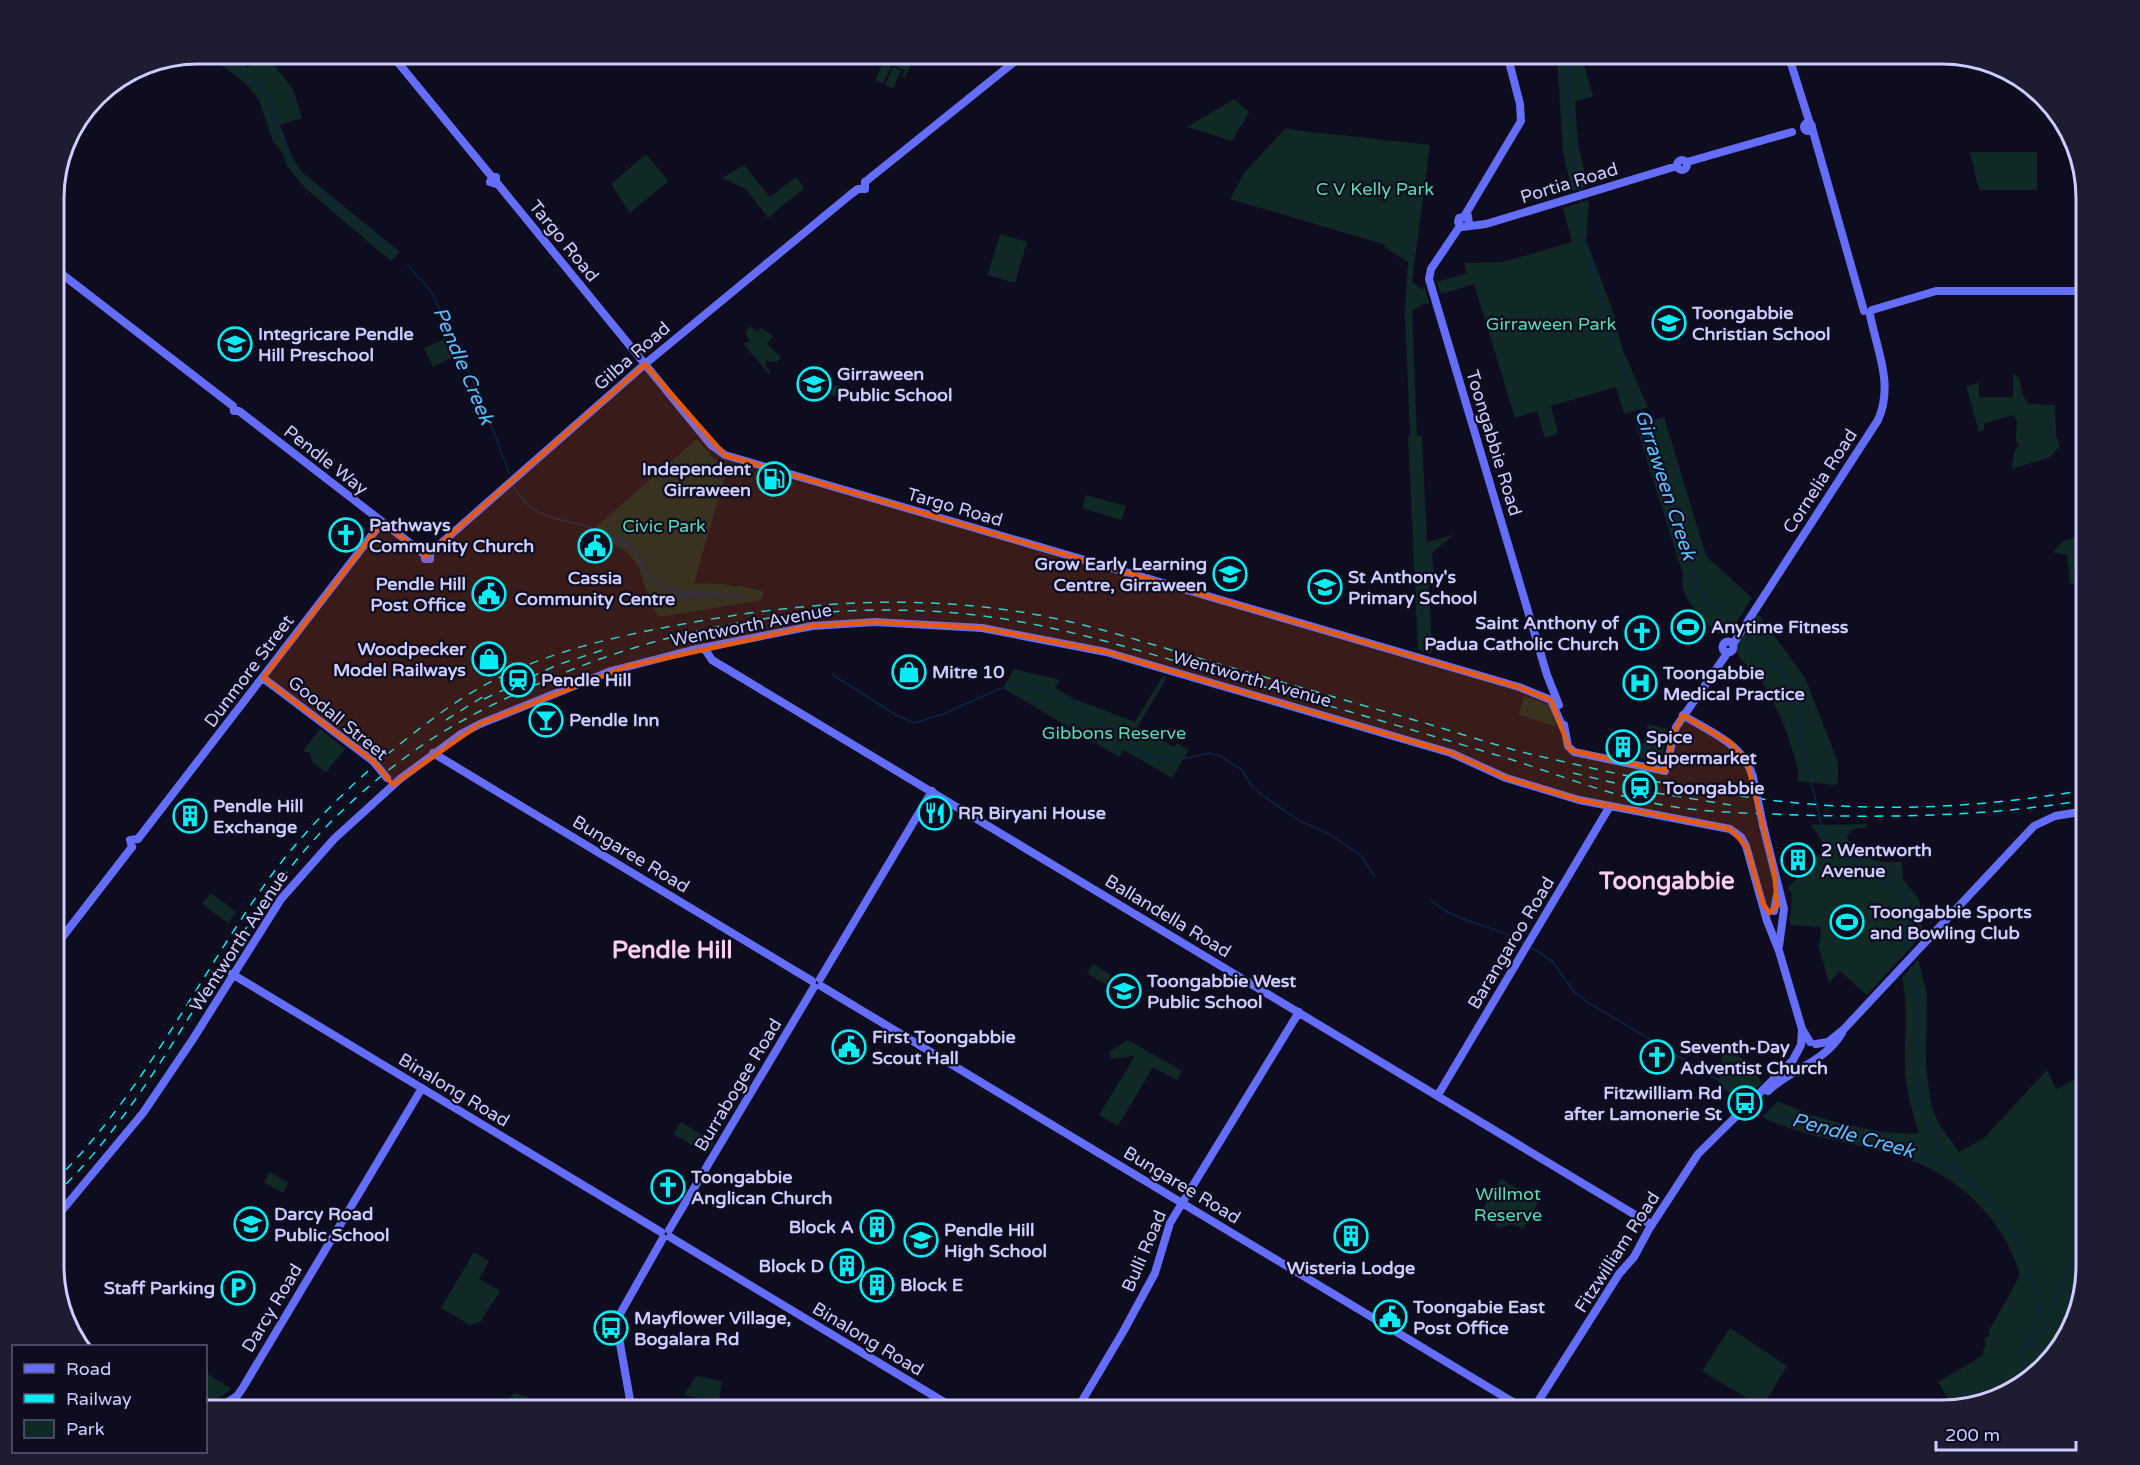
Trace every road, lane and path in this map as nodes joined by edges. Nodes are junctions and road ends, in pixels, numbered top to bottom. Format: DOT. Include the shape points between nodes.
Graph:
graph roads {
  1 [pos="1510,64"];
  2 [pos="1791,64"];
  3 [pos="400,65"];
  4 [pos="1011,65"];
  5 [pos="1792,132"];
  6 [pos="1465,215"];
  7 [pos="1469,225"];
  8 [pos="1460,226"];
  9 [pos="65,277"];
  10 [pos="2076,289"];
  11 [pos="1868,312"];
  12 [pos="645,364"];
  13 [pos="382,522"];
  14 [pos="427,554"];
  15 [pos="704,648"];
  16 [pos="263,678"];
  17 [pos="1551,696"];
  18 [pos="1683,715"];
  19 [pos="433,753"];
  20 [pos="390,782"];
  21 [pos="932,791"];
  22 [pos="1610,806"];
  23 [pos="2076,813"];
  24 [pos="1777,885"];
  25 [pos="1771,914"];
  26 [pos="1784,918"];
  27 [pos="1771,927"];
  28 [pos="1780,927"];
  29 [pos="65,934"];
  30 [pos="1779,951"];
  31 [pos="232,974"];
  32 [pos="817,983"];
  33 [pos="1299,1012"];
  34 [pos="1802,1029"];
  35 [pos="1844,1029"];
  36 [pos="1813,1043"];
  37 [pos="1800,1049"];
  38 [pos="1814,1061"];
  39 [pos="422,1088"];
  40 [pos="1438,1095"];
  41 [pos="1736,1117"];
  42 [pos="1183,1203"];
  43 [pos="65,1207"];
  44 [pos="1652,1225"];
  45 [pos="666,1234"];
  46 [pos="231,1400"];
  47 [pos="630,1400"];
  48 [pos="941,1400"];
  49 [pos="1082,1400"];
  50 [pos="1512,1400"];
  51 [pos="1537,1400"];
  1 -- 6 [label="street" via="1521,121"];
  2 -- 11 [label="street, Cornelia Road"];
  3 -- 12 [label="street, Targo Road"];
  4 -- 12 [label="street, Gilba Road" via="865,182 865,189 858,189"];
  5 -- 7 [label="street, Portia Road" via="1687,162 1684,169 1677,166 1486,224"];
  6 -- 7 [label="street" via="1470,219"];
  6 -- 8 [label="street, Toongabbie Road" via="1459,218"];
  7 -- 8 [label="street, Portia Road"];
  8 -- 17 [label="street, Toongabbie Road" via="1431,269 1429,279"];
  9 -- 13 [label="street, Pendle Way"];
  10 -- 11 [label="street" via="1936,291"];
  11 -- 18 [label="street, Cornelia Road" via="1886,385 1879,419 1743,626 1733,640 1723,644 1725,651"];
  12 -- 14 [label="street, Gilba Road"];
  12 -- 17 [label="street, Targo Road" via="711,445 728,456"];
  13 -- 14 [label="street, Pendle Way"];
  13 -- 16 [label="street, Dunmore Street"];
  15 -- 19 [label="street, Wentworth Avenue" via="584,681 480,724"];
  15 -- 21 [label="street, Ballandella Road" via="712,660"];
  15 -- 22 [label="street, Wentworth Avenue" via="812,626 859,622 1006,631 1106,652 1451,753 1506,778"];
  16 -- 20 [label="street, Goodall Street, bridge" via="373,761"];
  16 -- 29 [label="street, Dunmore Street" via="138,839 130,840 132,847"];
  17 -- 18 [label="street, Toongabbie Road" via="1570,748 1665,771 1674,732"];
  18 -- 24 [label="street, bridge" via="1735,747 1747,762"];
  19 -- 20 [label="street, Wentworth Avenue"];
  19 -- 32 [label="street, Bungaree Road"];
  20 -- 31 [label="street, Wentworth Avenue" via="294,882"];
  21 -- 32 [label="street, Burrabogee Road"];
  21 -- 33 [label="street, Ballandella Road"];
  22 -- 25 [label="street, Wentworth Avenue" via="1734,831 1746,846 1763,904"];
  22 -- 40 [label="street, Barangaroo Road"];
  23 -- 35 [label="street" via="2055,816 2034,826"];
  24 -- 25 [label="street" via="1778,903"];
  24 -- 26 [label="street"];
  25 -- 26 [label="street" via="1781,913"];
  25 -- 27 [label="street, Wentworth Avenue"];
  26 -- 28 [label="street"];
  27 -- 28 [label="street"];
  27 -- 30 [label="street"];
  28 -- 30 [label="street"];
  30 -- 34 [label="street"];
  31 -- 39 [label="street, Binalong Road"];
  31 -- 43 [label="street, Wentworth Avenue" via="143,1113"];
  32 -- 42 [label="street, Bungaree Road"];
  32 -- 45 [label="street, Burrabogee Road"];
  33 -- 40 [label="street, Ballandella Road"];
  33 -- 42 [label="street, Bulli Road"];
  34 -- 36 [label="street"];
  34 -- 37 [label="street"];
  35 -- 36 [label="street" via="1828,1042"];
  35 -- 38 [label="street, Fitzwilliam Road"];
  36 -- 37 [label="street"];
  36 -- 38 [label="street" via="1819,1049"];
  37 -- 38 [label="street" via="1803,1061"];
  37 -- 41 [label="street, Fitzwilliam Road"];
  38 -- 41 [label="street, Fitzwilliam Road" via="1784,1077"];
  39 -- 45 [label="street, Binalong Road"];
  39 -- 46 [label="street, Darcy Road" via="242,1389"];
  40 -- 44 [label="street, Ballandella Road"];
  41 -- 44 [label="street, Fitzwilliam Road" via="1698,1154"];
  42 -- 49 [label="street, Bulli Road" via="1165,1234 1151,1280"];
  42 -- 50 [label="street, Bungaree Road"];
  44 -- 51 [label="street, Fitzwilliam Road" via="1639,1251"];
  45 -- 47 [label="street, Burrabogee Road" via="616,1321"];
  45 -- 48 [label="street, Binalong Road"];
}
